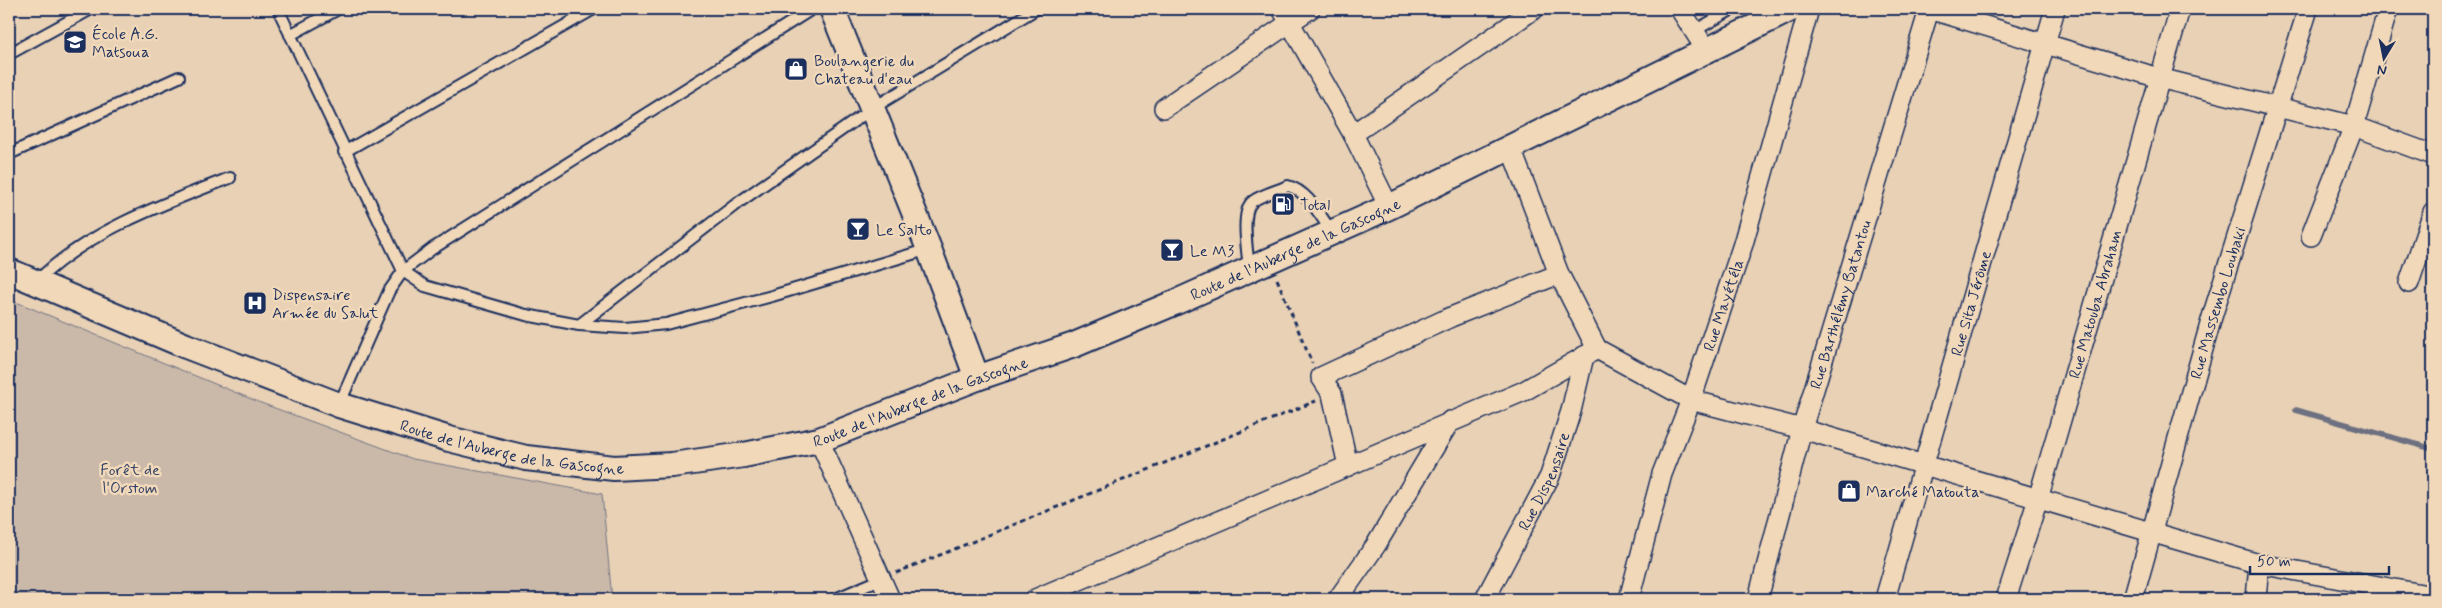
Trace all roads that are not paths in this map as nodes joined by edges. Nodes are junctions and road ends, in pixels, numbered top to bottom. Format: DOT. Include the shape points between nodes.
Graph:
graph roads {
  1 [pos="91,9"];
  2 [pos="278,9"];
  3 [pos="338,9"];
  4 [pos="594,9"];
  5 [pos="812,9"];
  6 [pos="832,9"];
  7 [pos="1036,9"];
  8 [pos="1310,9"];
  9 [pos="1534,9"];
  10 [pos="1680,9"];
  11 [pos="1734,9"];
  12 [pos="1791,9"];
  13 [pos="1809,9"];
  14 [pos="1929,9"];
  15 [pos="2055,9"];
  16 [pos="2180,9"];
  17 [pos="2308,9"];
  18 [pos="2388,9"];
  19 [pos="1286,16"];
  20 [pos="1694,31"];
  21 [pos="290,35"];
  22 [pos="2044,45"];
  23 [pos="1707,51"];
  24 [pos="9,54"];
  25 [pos="179,77"];
  26 [pos="2159,78"];
  27 [pos="873,108"];
  28 [pos="1164,108"];
  29 [pos="2276,108"];
  30 [pos="2354,126"];
  31 [pos="1353,134"];
  32 [pos="1510,146"];
  33 [pos="344,152"];
  34 [pos="9,154"];
  35 [pos="2433,155"];
  36 [pos="230,178"];
  37 [pos="1389,207"];
  38 [pos="2433,212"];
  39 [pos="1332,233"];
  40 [pos="2311,236"];
  41 [pos="930,248"];
  42 [pos="1259,265"];
  43 [pos="9,271"];
  44 [pos="402,271"];
  45 [pos="1559,274"];
  46 [pos="36,282"];
  47 [pos="2408,283"];
  48 [pos="579,325"];
  49 [pos="1591,352"];
  50 [pos="977,378"];
  51 [pos="1691,400"];
  52 [pos="339,405"];
  53 [pos="1450,421"];
  54 [pos="1802,429"];
  55 [pos="819,440"];
  56 [pos="1922,465"];
  57 [pos="1348,466"];
  58 [pos="2038,499"];
  59 [pos="2150,533"];
  60 [pos="2260,564"];
  61 [pos="882,579"];
  62 [pos="2433,596"];
  63 [pos="835,599"];
  64 [pos="890,599"];
  65 [pos="1035,599"];
  66 [pos="1338,599"];
  67 [pos="1485,599"];
  68 [pos="1629,599"];
  69 [pos="1758,599"];
  70 [pos="1885,599"];
  71 [pos="2006,599"];
  72 [pos="2132,599"];
  73 [pos="2256,599"];
  1 -- 24 [label="lane"];
  2 -- 21 [label="lane"];
  3 -- 21 [label="lane"];
  4 -- 33 [label="lane"];
  5 -- 44 [label="lane" via="639,116"];
  6 -- 27 [label="street"];
  7 -- 27 [label="lane"];
  8 -- 19 [label="street"];
  9 -- 31 [label="street"];
  10 -- 20 [label="street"];
  11 -- 20 [label="lane"];
  12 -- 23 [label="street, Route de l'Auberge de la Gascogne"];
  13 -- 51 [label="street, Rue Mayétéla" via="1743,244"];
  14 -- 22 [label="street"];
  14 -- 54 [label="street, Rue Barthélémy Batantou"];
  15 -- 22 [label="street, Rue Sita Jérôme"];
  16 -- 26 [label="street, Rue Matouba Abraham"];
  17 -- 29 [label="street, Rue Massembo Loubaki"];
  18 -- 30 [label="street"];
  19 -- 28 [label="street"];
  19 -- 31 [label="street"];
  20 -- 23 [label="street"];
  21 -- 33 [label="lane"];
  22 -- 26 [label="street"];
  22 -- 56 [label="street, Rue Sita Jérôme"];
  23 -- 32 [label="street, Route de l'Auberge de la Gascogne"];
  25 -- 34 [label="lane"];
  26 -- 29 [label="street"];
  26 -- 58 [label="street, Rue Matouba Abraham"];
  27 -- 41 [label="street"];
  27 -- 48 [label="lane" via="735,205"];
  29 -- 30 [label="street"];
  29 -- 59 [label="street, Rue Massembo Loubaki"];
  30 -- 35 [label="street"];
  30 -- 40 [label="street"];
  31 -- 37 [label="street"];
  32 -- 37 [label="street, Route de l'Auberge de la Gascogne"];
  32 -- 45 [label="street"];
  33 -- 44 [label="lane"];
  36 -- 46 [label="lane" via="130,220 72,252"];
  37 -- 39 [label="street, Route de l'Auberge de la Gascogne"];
  38 -- 47 [label="street"];
  39 -- 42 [label="street, Route de l'Auberge de la Gascogne"];
  39 -- 42 [label="lane" via="1308,199 1296,188 1288,186 1252,202 1247,210 1245,230"];
  41 -- 48 [label="lane" via="666,324 625,328"];
  41 -- 50 [label="street"];
  42 -- 50 [label="street, Route de l'Auberge de la Gascogne" via="1074,345"];
  43 -- 46 [label="street, Route de l'Auberge de la Gascogne"];
  44 -- 48 [label="lane" via="425,286 455,296"];
  44 -- 52 [label="lane" via="389,292"];
  45 -- 49 [label="street"];
  45 -- 57 [label="street" via="1451,316 1321,377 1332,394"];
  46 -- 52 [label="street, Route de l'Auberge de la Gascogne" via="186,346"];
  49 -- 51 [label="street"];
  49 -- 53 [label="street" via="1524,391"];
  49 -- 67 [label="street, Rue Dispensaire" via="1550,476"];
  50 -- 55 [label="street, Route de l'Auberge de la Gascogne"];
  51 -- 54 [label="street"];
  51 -- 68 [label="street, Rue Mayétéla" via="1662,474"];
  52 -- 55 [label="street, Route de l'Auberge de la Gascogne" via="449,439 526,458 614,468 744,456"];
  53 -- 57 [label="street"];
  53 -- 66 [label="street" via="1376,545"];
  54 -- 56 [label="street"];
  54 -- 69 [label="street, Rue Barthélémy Batantou"];
  55 -- 61 [label="street"];
  56 -- 58 [label="street"];
  56 -- 70 [label="street, Rue Sita Jérôme"];
  57 -- 65 [label="street"];
  58 -- 59 [label="street"];
  58 -- 71 [label="street, Rue Matouba Abraham"];
  59 -- 60 [label="street"];
  59 -- 72 [label="street, Rue Massembo Loubaki"];
  60 -- 62 [label="street"];
  60 -- 73 [label="street"];
  61 -- 63 [label="lane"];
  61 -- 64 [label="street"];
}
